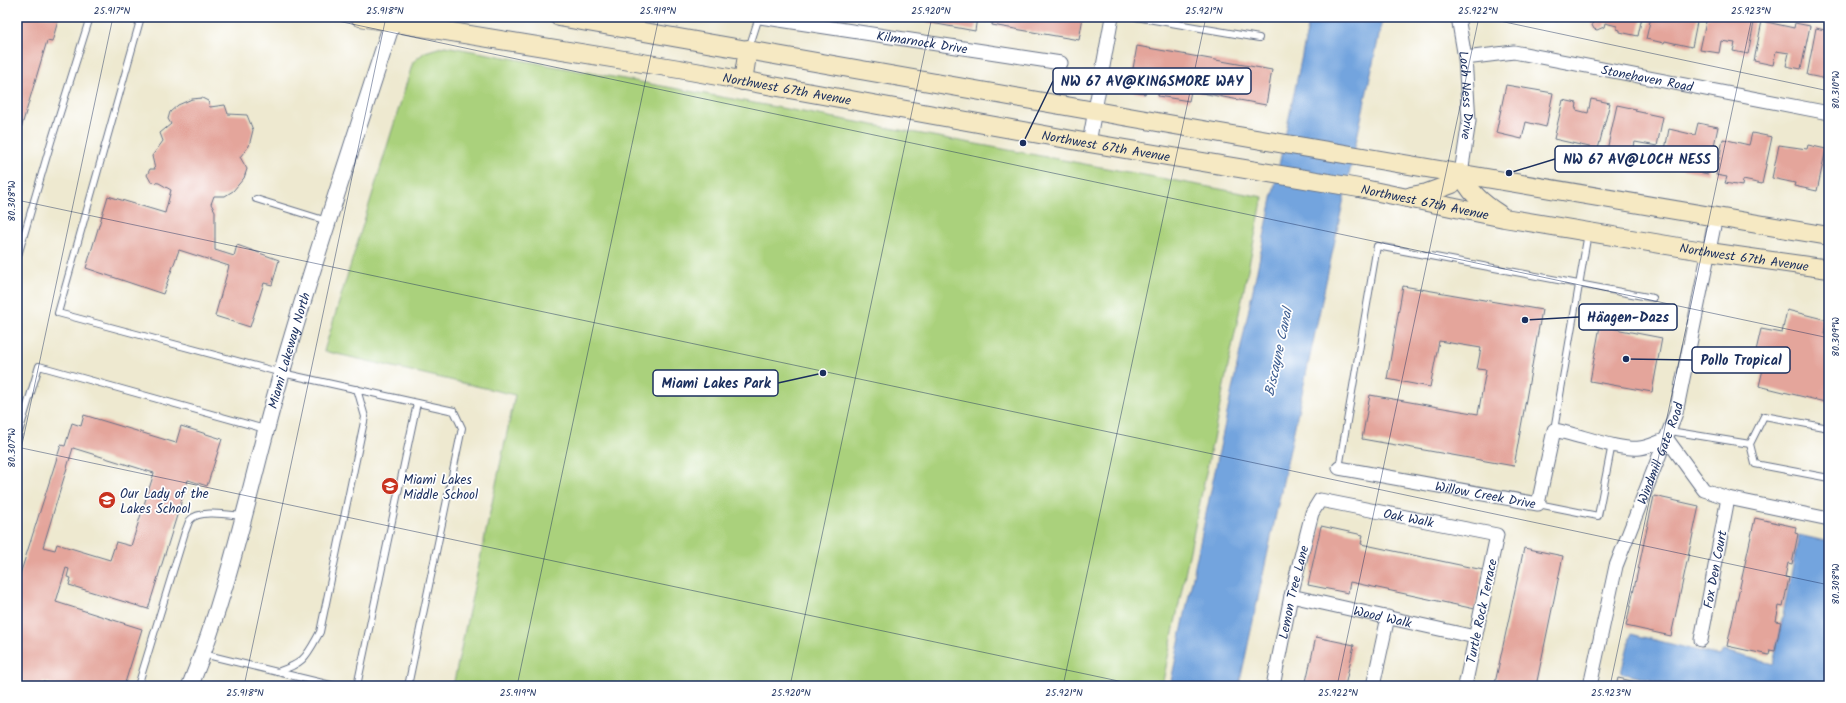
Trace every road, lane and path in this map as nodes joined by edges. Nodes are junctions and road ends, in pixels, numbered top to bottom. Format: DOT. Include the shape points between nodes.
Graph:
graph roads {
  1 [pos="90,17"];
  2 [pos="141,17"];
  3 [pos="360,17"];
  4 [pos="559,17"];
  5 [pos="759,17"];
  6 [pos="1112,17"];
  7 [pos="1136,17"];
  8 [pos="1458,17"];
  9 [pos="393,20"];
  10 [pos="1260,38"];
  11 [pos="748,49"];
  12 [pos="1465,58"];
  13 [pos="1061,63"];
  14 [pos="743,80"];
  15 [pos="1096,110"];
  16 [pos="1829,113"];
  17 [pos="1089,143"];
  18 [pos="1461,173"];
  19 [pos="256,198"];
  20 [pos="1405,198"];
  21 [pos="1716,216"];
  22 [pos="1504,218"];
  23 [pos="328,221"];
  24 [pos="1588,232"];
  25 [pos="1829,236"];
  26 [pos="1709,252"];
  27 [pos="17,259"];
  28 [pos="1829,269"];
  29 [pos="1579,284"];
  30 [pos="1653,298"];
  31 [pos="282,373"];
  32 [pos="356,389"];
  33 [pos="417,403"];
  34 [pos="1829,428"];
  35 [pos="267,429"];
  36 [pos="1554,430"];
  37 [pos="1668,435"];
  38 [pos="17,439"];
  39 [pos="1612,444"];
  40 [pos="1750,444"];
  41 [pos="1339,468"];
  42 [pos="1829,478"];
  43 [pos="1728,498"];
  44 [pos="1320,500"];
  45 [pos="1538,504"];
  46 [pos="245,516"];
  47 [pos="1829,519"];
  48 [pos="1497,535"];
  49 [pos="1291,596"];
  50 [pos="1388,617"];
  51 [pos="1475,637"];
  52 [pos="1701,640"];
  53 [pos="203,654"];
  54 [pos="277,672"];
  55 [pos="138,686"];
  56 [pos="190,686"];
  57 [pos="335,686"];
  58 [pos="357,686"];
  59 [pos="408,686"];
  60 [pos="1273,686"];
  61 [pos="1373,686"];
  62 [pos="1465,686"];
  63 [pos="1590,686"];
  1 -- 27 [label="lane"];
  2 -- 31 [label="lane" via="58,313"];
  3 -- 9 [label="main road, Northwest 67th Avenue"];
  4 -- 11 [label="main road"];
  5 -- 11 [label="lane"];
  5 -- 13 [label="street, Kilmarnock Drive"];
  6 -- 15 [label="street"];
  7 -- 10 [label="lane"];
  8 -- 12 [label="street, Loch Ness Drive"];
  9 -- 14 [label="main road, Northwest 67th Avenue"];
  9 -- 23 [label="street, Miami Lakeway North"];
  11 -- 14 [label="main road"];
  11 -- 15 [label="main road"];
  12 -- 16 [label="street, Stonehaven Road" via="1514,52"];
  12 -- 18 [label="street, Loch Ness Drive" via="1469,121"];
  14 -- 17 [label="main road, Northwest 67th Avenue"];
  15 -- 17 [label="street"];
  15 -- 18 [label="main road"];
  17 -- 20 [label="main road, Northwest 67th Avenue"];
  18 -- 20 [label="main road" via="1452,184"];
  18 -- 21 [label="main road"];
  18 -- 22 [label="main road" via="1467,187 1486,206"];
  19 -- 23 [label="lane"];
  20 -- 22 [label="main road, Northwest 67th Avenue"];
  21 -- 25 [label="main road"];
  21 -- 26 [label="street, Windmill Gate Road"];
  22 -- 24 [label="main road, Northwest 67th Avenue"];
  23 -- 31 [label="street, Miami Lakeway North"];
  24 -- 26 [label="main road, Northwest 67th Avenue"];
  24 -- 29 [label="lane"];
  26 -- 28 [label="main road, Northwest 67th Avenue"];
  26 -- 37 [label="street, Windmill Gate Road" via="1676,413"];
  29 -- 30 [label="lane"];
  29 -- 36 [label="lane"];
  29 -- 41 [label="lane" via="1377,246"];
  31 -- 32 [label="lane"];
  31 -- 35 [label="street, Miami Lakeway North"];
  32 -- 33 [label="lane"];
  32 -- 54 [label="lane" via="365,417 320,632 305,659"];
  33 -- 58 [label="lane"];
  33 -- 59 [label="lane" via="454,411 462,428"];
  34 -- 40 [label="lane" via="1764,416"];
  35 -- 38 [label="lane" via="39,366"];
  35 -- 46 [label="street, Miami Lakeway North"];
  36 -- 39 [label="street"];
  36 -- 45 [label="street, Willow Creek Drive"];
  37 -- 39 [label="street" via="1639,448"];
  37 -- 40 [label="lane"];
  37 -- 43 [label="street" via="1704,490"];
  37 -- 63 [label="street, Windmill Gate Road" via="1616,566"];
  39 -- 45 [label="lane" via="1598,516"];
  40 -- 42 [label="lane" via="1755,464"];
  41 -- 45 [label="street, Willow Creek Drive"];
  43 -- 47 [label="street"];
  43 -- 52 [label="street, Fox Den Court"];
  44 -- 48 [label="street, Oak Walk"];
  44 -- 49 [label="street, Lemon Tree Lane" via="1312,513"];
  46 -- 53 [label="street, Miami Lakeway North"];
  46 -- 55 [label="lane" via="209,513 199,514 191,519"];
  48 -- 51 [label="street, Turtle Rock Terrace"];
  49 -- 50 [label="street, Wood Walk"];
  49 -- 60 [label="street, Lemon Tree Lane"];
  50 -- 51 [label="street, Wood Walk"];
  50 -- 61 [label="street"];
  51 -- 62 [label="street, Turtle Rock Terrace"];
  53 -- 54 [label="lane"];
  53 -- 56 [label="street, Miami Lakeway North"];
  54 -- 57 [label="lane"];
}
